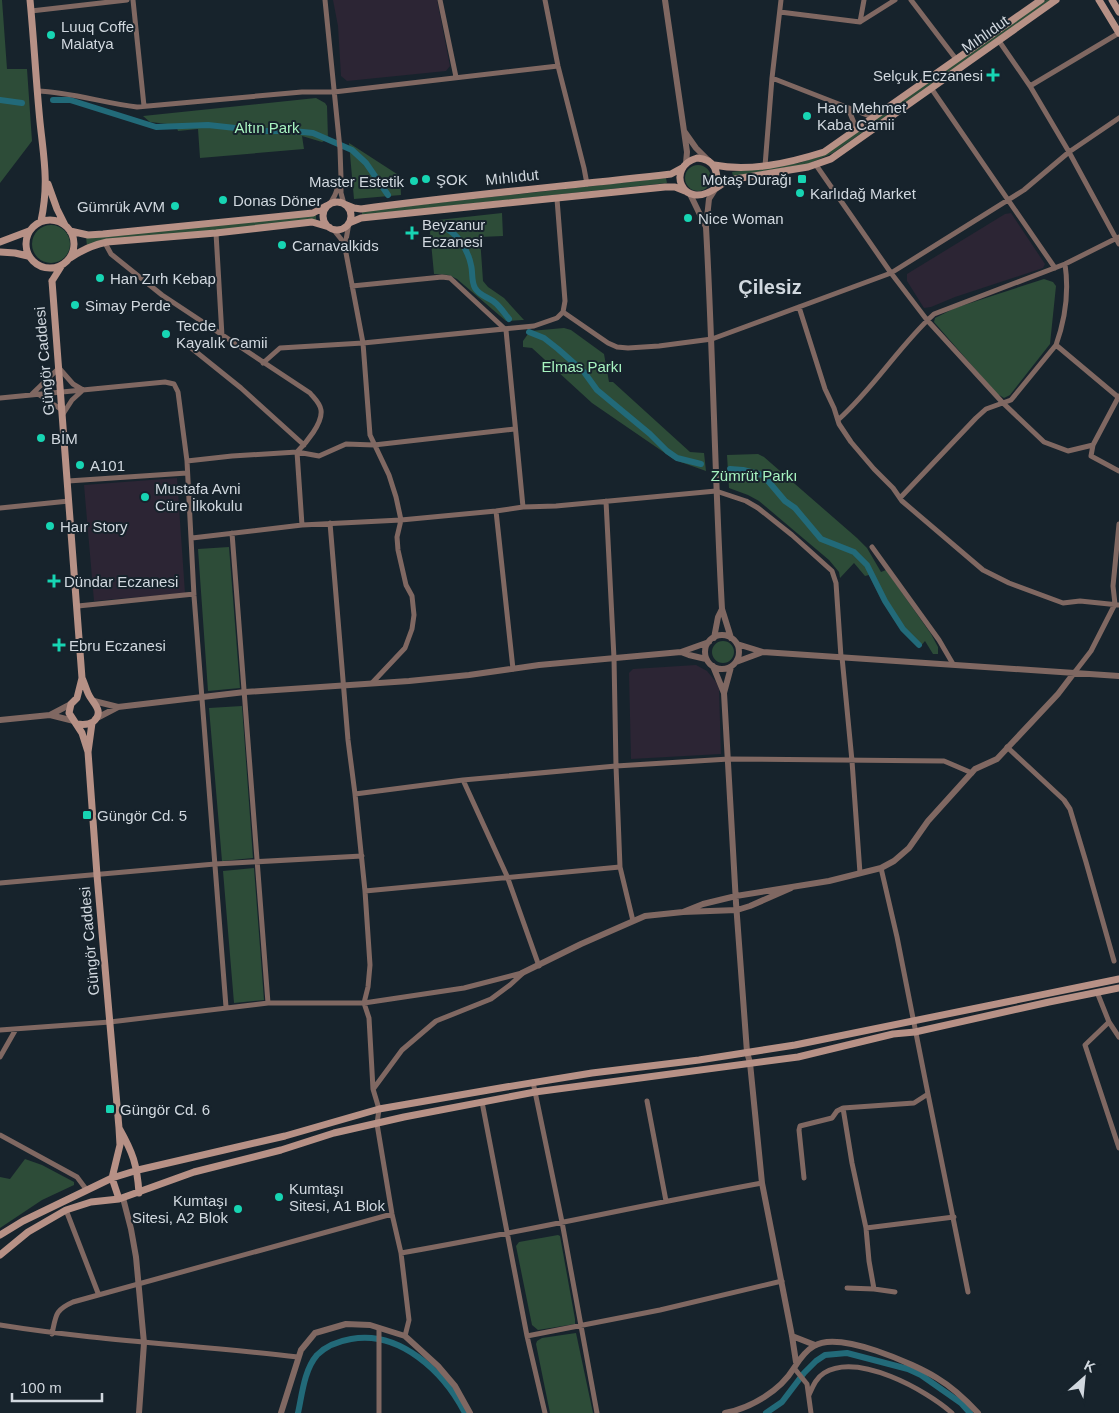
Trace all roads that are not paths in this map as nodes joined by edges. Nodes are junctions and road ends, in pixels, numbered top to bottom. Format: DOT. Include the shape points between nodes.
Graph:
graph roads {
  1 [pos="30,0"];
  2 [pos="127,0"];
  3 [pos="133,0"];
  4 [pos="325,0"];
  5 [pos="440,0"];
  6 [pos="545,0"];
  7 [pos="665,0"];
  8 [pos="782,0"];
  9 [pos="864,0"];
  10 [pos="895,0"];
  11 [pos="911,0"];
  12 [pos="1041,0"];
  13 [pos="1056,0"];
  14 [pos="1092,0"];
  15 [pos="1099,0"];
  16 [pos="1112,0"];
  17 [pos="1103,7"];
  18 [pos="31,11"];
  19 [pos="780,12"];
  20 [pos="1119,12"];
  21 [pos="860,22"];
  22 [pos="1119,33"];
  23 [pos="999,41"];
  24 [pos="956,59"];
  25 [pos="558,66"];
  26 [pos="456,77"];
  27 [pos="772,78"];
  28 [pos="1030,86"];
  29 [pos="931,88"];
  30 [pos="37,91"];
  31 [pos="334,92"];
  32 [pos="144,106"];
  33 [pos="848,108"];
  34 [pos="872,117"];
  35 [pos="1119,118"];
  36 [pos="856,128"];
  37 [pos="684,131"];
  38 [pos="1069,152"];
  39 [pos="711,163"];
  40 [pos="684,165"];
  41 [pos="816,165"];
  42 [pos="765,166"];
  43 [pos="46,177"];
  44 [pos="341,178"];
  45 [pos="587,184"];
  46 [pos="716,188"];
  47 [pos="688,192"];
  48 [pos="557,200"];
  49 [pos="1008,200"];
  50 [pos="344,204"];
  51 [pos="328,205"];
  52 [pos="41,221"];
  53 [pos="349,223"];
  54 [pos="65,225"];
  55 [pos="706,227"];
  56 [pos="331,228"];
  57 [pos="70,231"];
  58 [pos="28,232"];
  59 [pos="216,233"];
  60 [pos="1118,240"];
  61 [pos="0,242"];
  62 [pos="105,242"];
  63 [pos="0,252"];
  64 [pos="346,253"];
  65 [pos="28,256"];
  66 [pos="70,258"];
  67 [pos="1066,264"];
  68 [pos="62,265"];
  69 [pos="40,267"];
  70 [pos="1055,268"];
  71 [pos="891,273"];
  72 [pos="52,281"];
  73 [pos="352,286"];
  74 [pos="799,307"];
  75 [pos="563,312"];
  76 [pos="927,320"];
  77 [pos="506,330"];
  78 [pos="222,336"];
  79 [pos="712,338"];
  80 [pos="363,343"];
  81 [pos="1056,345"];
  82 [pos="190,347"];
  83 [pos="263,362"];
  84 [pos="59,368"];
  85 [pos="83,390"];
  86 [pos="61,392"];
  87 [pos="34,394"];
  88 [pos="1119,397"];
  89 [pos="0,398"];
  90 [pos="1002,402"];
  91 [pos="62,412"];
  92 [pos="838,420"];
  93 [pos="515,429"];
  94 [pos="374,444"];
  95 [pos="1093,444"];
  96 [pos="304,445"];
  97 [pos="297,452"];
  98 [pos="187,461"];
  99 [pos="1119,471"];
  100 [pos="187,473"];
  101 [pos="68,481"];
  102 [pos="716,491"];
  103 [pos="900,498"];
  104 [pos="69,501"];
  105 [pos="606,501"];
  106 [pos="523,507"];
  107 [pos="0,508"];
  108 [pos="496,511"];
  109 [pos="401,520"];
  110 [pos="330,523"];
  111 [pos="1119,524"];
  112 [pos="302,525"];
  113 [pos="232,533"];
  114 [pos="192,538"];
  115 [pos="872,547"];
  116 [pos="194,594"];
  117 [pos="1117,605"];
  118 [pos="78,606"];
  119 [pos="722,609"];
  120 [pos="731,638"];
  121 [pos="711,640"];
  122 [pos="737,644"];
  123 [pos="681,652"];
  124 [pos="763,652"];
  125 [pos="841,657"];
  126 [pos="614,658"];
  127 [pos="706,659"];
  128 [pos="733,664"];
  129 [pos="953,664"];
  130 [pos="713,666"];
  131 [pos="513,669"];
  132 [pos="1074,673"];
  133 [pos="1119,676"];
  134 [pos="82,678"];
  135 [pos="372,683"];
  136 [pos="344,686"];
  137 [pos="245,692"];
  138 [pos="724,692"];
  139 [pos="202,697"];
  140 [pos="77,698"];
  141 [pos="92,699"];
  142 [pos="70,704"];
  143 [pos="118,707"];
  144 [pos="50,715"];
  145 [pos="0,720"];
  146 [pos="93,721"];
  147 [pos="75,722"];
  148 [pos="1007,747"];
  149 [pos="88,752"];
  150 [pos="729,759"];
  151 [pos="852,761"];
  152 [pos="616,766"];
  153 [pos="972,773"];
  154 [pos="463,780"];
  155 [pos="356,794"];
  156 [pos="362,856"];
  157 [pos="259,861"];
  158 [pos="215,864"];
  159 [pos="620,866"];
  160 [pos="881,868"];
  161 [pos="860,873"];
  162 [pos="97,875"];
  163 [pos="507,876"];
  164 [pos="0,883"];
  165 [pos="791,888"];
  166 [pos="365,891"];
  167 [pos="736,896"];
  168 [pos="737,910"];
  169 [pos="683,912"];
  170 [pos="633,921"];
  171 [pos="1114,961"];
  172 [pos="539,966"];
  173 [pos="522,974"];
  174 [pos="1119,979"];
  175 [pos="1119,988"];
  176 [pos="1097,992"];
  177 [pos="364,1002"];
  178 [pos="268,1003"];
  179 [pos="226,1007"];
  180 [pos="914,1020"];
  181 [pos="110,1022"];
  182 [pos="1109,1022"];
  183 [pos="16,1029"];
  184 [pos="0,1030"];
  185 [pos="916,1032"];
  186 [pos="1119,1036"];
  187 [pos="747,1052"];
  188 [pos="0,1058"];
  189 [pos="750,1063"];
  190 [pos="534,1082"];
  191 [pos="373,1089"];
  192 [pos="535,1092"];
  193 [pos="928,1094"];
  194 [pos="647,1101"];
  195 [pos="482,1102"];
  196 [pos="844,1108"];
  197 [pos="379,1109"];
  198 [pos="377,1124"];
  199 [pos="119,1128"];
  200 [pos="0,1135"];
  201 [pos="1119,1148"];
  202 [pos="138,1170"];
  203 [pos="112,1178"];
  204 [pos="804,1178"];
  205 [pos="762,1183"];
  206 [pos="86,1189"];
  207 [pos="139,1193"];
  208 [pos="121,1198"];
  209 [pos="666,1201"];
  210 [pos="66,1210"];
  211 [pos="392,1214"];
  212 [pos="954,1217"];
  213 [pos="562,1222"];
  214 [pos="866,1228"];
  215 [pos="508,1234"];
  216 [pos="0,1235"];
  217 [pos="401,1253"];
  218 [pos="0,1255"];
  219 [pos="782,1281"];
  220 [pos="138,1283"];
  221 [pos="848,1288"];
  222 [pos="874,1290"];
  223 [pos="895,1292"];
  224 [pos="968,1292"];
  225 [pos="98,1293"];
  226 [pos="0,1325"];
  227 [pos="580,1326"];
  228 [pos="379,1328"];
  229 [pos="52,1334"];
  230 [pos="405,1336"];
  231 [pos="527,1336"];
  232 [pos="792,1336"];
  233 [pos="144,1343"];
  234 [pos="815,1345"];
  235 [pos="298,1357"];
  236 [pos="795,1365"];
  237 [pos="809,1395"];
  238 [pos="139,1413"];
  239 [pos="281,1413"];
  240 [pos="379,1413"];
  241 [pos="470,1413"];
  242 [pos="545,1413"];
  243 [pos="597,1413"];
  244 [pos="725,1413"];
  245 [pos="810,1413"];
  246 [pos="952,1413"];
  247 [pos="978,1413"];
  1 -- 18 [label="main road"];
  2 -- 18 [label="street"];
  3 -- 32 [label="street"];
  4 -- 31 [label="street"];
  5 -- 26 [label="street"];
  6 -- 25 [label="street"];
  7 -- 37 [label="street"];
  8 -- 19 [label="street"];
  9 -- 21 [label="street"];
  10 -- 21 [label="street"];
  11 -- 24 [label="street"];
  12 -- 24 [label="main road, Mıhlıdut"];
  13 -- 23 [label="main road, Mıhlıdut"];
  14 -- 17 [label="street"];
  15 -- 17 [label="main road"];
  16 -- 20 [label="main road"];
  17 -- 22 [label="main road"];
  18 -- 30 [label="main road"];
  19 -- 21 [label="street"];
  19 -- 27 [label="street"];
  22 -- 28 [label="street"];
  23 -- 28 [label="street"];
  23 -- 29 [label="main road, Mıhlıdut"];
  24 -- 34 [label="main road, Mıhlıdut"];
  25 -- 26 [label="street"];
  25 -- 45 [label="street"];
  26 -- 31 [label="street"];
  27 -- 33 [label="street"];
  27 -- 42 [label="street"];
  28 -- 38 [label="street"];
  29 -- 41 [label="main road, Mıhlıdut" via="831,158"];
  29 -- 49 [label="street"];
  30 -- 32 [label="street" via="111,104"];
  30 -- 43 [label="main road"];
  31 -- 32 [label="street"];
  31 -- 44 [label="street"];
  33 -- 34 [label="street"];
  33 -- 36 [label="street"];
  34 -- 36 [label="main road, Mıhlıdut"];
  35 -- 38 [label="street"];
  36 -- 42 [label="main road, Mıhlıdut" via="824,152"];
  37 -- 39 [label="street"];
  37 -- 40 [label="street" via="687,152"];
  38 -- 49 [label="street"];
  38 -- 60 [label="street"];
  39 -- 40 [label="main road" via="697,158"];
  39 -- 42 [label="main road, Mıhlıdut" via="726,168"];
  39 -- 46 [label="main road" via="718,177"];
  40 -- 45 [label="main road, Mıhlıdut" via="671,174"];
  40 -- 47 [label="main road" via="680,180"];
  41 -- 46 [label="main road, Mıhlıdut" via="736,179"];
  41 -- 71 [label="street"];
  43 -- 52 [label="main road"];
  43 -- 54 [label="main road"];
  44 -- 50 [label="street"];
  44 -- 51 [label="street"];
  45 -- 50 [label="main road, Mıhlıdut" via="361,209"];
  46 -- 47 [label="main road" via="702,196"];
  46 -- 55 [label="street" via="709,200"];
  47 -- 48 [label="main road, Mıhlıdut" via="665,187"];
  47 -- 55 [label="street"];
  48 -- 53 [label="main road, Mıhlıdut" via="361,218"];
  48 -- 75 [label="street" via="566,301"];
  49 -- 70 [label="street"];
  49 -- 71 [label="street"];
  50 -- 51 [label="main road" via="335,202"];
  50 -- 53 [label="main road" via="351,215"];
  51 -- 56 [label="main road" via="323,220"];
  51 -- 57 [label="main road" via="313,213 103,234"];
  52 -- 54 [label="main road" via="54,220"];
  52 -- 58 [label="main road"];
  53 -- 56 [label="main road" via="342,229"];
  53 -- 64 [label="street"];
  54 -- 57 [label="main road"];
  55 -- 79 [label="street"];
  56 -- 59 [label="main road" via="312,222"];
  56 -- 64 [label="street" via="341,239"];
  57 -- 66 [label="main road" via="74,246"];
  58 -- 61 [label="main road"];
  58 -- 65 [label="main road" via="25,248"];
  59 -- 62 [label="main road"];
  59 -- 78 [label="street"];
  60 -- 67 [label="street"];
  62 -- 66 [label="main road" via="83,249"];
  62 -- 78 [label="street" via="111,254 162,295"];
  63 -- 65 [label="main road"];
  64 -- 73 [label="street"];
  65 -- 69 [label="main road"];
  66 -- 68 [label="main road"];
  67 -- 70 [label="street"];
  67 -- 81 [label="street" via="1063,325"];
  68 -- 69 [label="main road" via="48,269"];
  68 -- 72 [label="main road"];
  69 -- 72 [label="main road"];
  70 -- 76 [label="street" via="934,314"];
  71 -- 74 [label="street"];
  71 -- 76 [label="street"];
  72 -- 84 [label="main road, Güngör Caddesi"];
  73 -- 77 [label="street" via="450,278"];
  73 -- 80 [label="street"];
  74 -- 79 [label="street"];
  74 -- 92 [label="street"];
  75 -- 77 [label="street" via="557,318 536,325"];
  75 -- 79 [label="street" via="617,347 659,346"];
  76 -- 90 [label="street"];
  76 -- 92 [label="street" via="854,406"];
  77 -- 80 [label="street"];
  77 -- 93 [label="street"];
  78 -- 83 [label="street"];
  79 -- 102 [label="street"];
  80 -- 83 [label="street" via="280,348"];
  80 -- 94 [label="street" via="370,435"];
  81 -- 88 [label="street"];
  81 -- 90 [label="street" via="1012,400"];
  82 -- 96 [label="street"];
  83 -- 96 [label="street" via="310,393 318,402 321,415"];
  84 -- 85 [label="street"];
  84 -- 86 [label="main road, Güngör Caddesi"];
  84 -- 87 [label="street"];
  85 -- 86 [label="street"];
  85 -- 91 [label="street"];
  85 -- 98 [label="street" via="165,382 174,384 181,404"];
  86 -- 87 [label="street"];
  86 -- 91 [label="main road, Güngör Caddesi"];
  87 -- 89 [label="street"];
  87 -- 91 [label="street"];
  88 -- 95 [label="street"];
  90 -- 95 [label="street" via="1044,442 1068,451"];
  90 -- 103 [label="street" via="976,418"];
  91 -- 101 [label="main road, Güngör Caddesi"];
  92 -- 103 [label="street" via="851,442"];
  93 -- 94 [label="street"];
  93 -- 106 [label="street"];
  94 -- 97 [label="street" via="346,444 319,456"];
  94 -- 109 [label="street" via="389,475"];
  95 -- 99 [label="street" via="1091,456"];
  96 -- 97 [label="street"];
  97 -- 98 [label="street"];
  97 -- 112 [label="street"];
  98 -- 100 [label="street"];
  100 -- 101 [label="street"];
  100 -- 114 [label="street"];
  101 -- 104 [label="main road, Güngör Caddesi"];
  102 -- 105 [label="street"];
  102 -- 119 [label="street"];
  102 -- 125 [label="street" via="758,508 832,571 836,583"];
  103 -- 117 [label="street" via="983,570 1009,583 1063,603 1080,601"];
  104 -- 107 [label="street"];
  104 -- 118 [label="main road, Güngör Caddesi"];
  105 -- 106 [label="street"];
  105 -- 126 [label="street"];
  106 -- 108 [label="street"];
  108 -- 109 [label="street"];
  108 -- 131 [label="street"];
  109 -- 110 [label="street"];
  109 -- 135 [label="street" via="398,550 406,585 412,596 412,629 405,648"];
  110 -- 112 [label="street"];
  110 -- 136 [label="street"];
  111 -- 117 [label="street" via="1113,586"];
  112 -- 113 [label="street"];
  113 -- 114 [label="street"];
  113 -- 137 [label="street"];
  114 -- 116 [label="street"];
  115 -- 129 [label="street"];
  116 -- 118 [label="street"];
  116 -- 139 [label="street"];
  117 -- 132 [label="street" via="1091,651"];
  118 -- 134 [label="main road, Güngör Caddesi"];
  119 -- 120 [label="street"];
  119 -- 121 [label="street"];
  120 -- 121 [label="street" via="721,635"];
  120 -- 122 [label="street"];
  121 -- 123 [label="street"];
  121 -- 127 [label="street" via="705,649"];
  122 -- 124 [label="street"];
  122 -- 128 [label="street" via="739,652"];
  123 -- 126 [label="street"];
  123 -- 127 [label="street"];
  124 -- 125 [label="street"];
  124 -- 128 [label="street"];
  125 -- 129 [label="street"];
  125 -- 151 [label="street"];
  126 -- 131 [label="street"];
  126 -- 152 [label="street"];
  127 -- 130 [label="street"];
  128 -- 130 [label="street" via="722,669"];
  128 -- 138 [label="street"];
  129 -- 132 [label="street"];
  130 -- 138 [label="street"];
  131 -- 135 [label="street" via="409,682"];
  132 -- 133 [label="street"];
  132 -- 148 [label="street"];
  134 -- 140 [label="main road"];
  134 -- 141 [label="main road"];
  135 -- 136 [label="street"];
  136 -- 137 [label="street"];
  136 -- 155 [label="street"];
  137 -- 139 [label="street"];
  137 -- 157 [label="street"];
  138 -- 150 [label="street"];
  139 -- 143 [label="street"];
  139 -- 158 [label="street"];
  140 -- 141 [label="main road" via="86,696"];
  140 -- 142 [label="main road"];
  141 -- 143 [label="street"];
  141 -- 146 [label="main road" via="98,710"];
  142 -- 144 [label="street"];
  142 -- 147 [label="main road" via="69,713"];
  143 -- 146 [label="street"];
  144 -- 145 [label="street"];
  144 -- 147 [label="street"];
  146 -- 147 [label="main road" via="82,725"];
  146 -- 149 [label="main road"];
  147 -- 149 [label="main road"];
  148 -- 153 [label="street" via="997,759"];
  148 -- 171 [label="street" via="1070,809"];
  149 -- 162 [label="main road, Güngör Caddesi"];
  150 -- 151 [label="street"];
  150 -- 152 [label="street"];
  150 -- 167 [label="street"];
  151 -- 153 [label="street" via="944,761"];
  151 -- 161 [label="street"];
  152 -- 154 [label="street"];
  152 -- 159 [label="street"];
  153 -- 160 [label="street" via="928,821 909,848"];
  154 -- 155 [label="street"];
  154 -- 163 [label="street"];
  155 -- 156 [label="street"];
  156 -- 157 [label="street"];
  156 -- 166 [label="street"];
  157 -- 158 [label="street"];
  157 -- 178 [label="street"];
  158 -- 162 [label="street"];
  158 -- 179 [label="street"];
  159 -- 163 [label="street"];
  159 -- 170 [label="street"];
  160 -- 161 [label="street"];
  160 -- 180 [label="street"];
  161 -- 165 [label="street"];
  162 -- 164 [label="street"];
  162 -- 181 [label="main road, Güngör Caddesi"];
  163 -- 166 [label="street"];
  163 -- 172 [label="street"];
  165 -- 167 [label="street"];
  165 -- 168 [label="street"];
  166 -- 177 [label="street" via="370,965"];
  167 -- 168 [label="street"];
  167 -- 169 [label="street"];
  168 -- 169 [label="street"];
  168 -- 187 [label="street"];
  169 -- 170 [label="street" via="645,916"];
  170 -- 172 [label="street"];
  172 -- 173 [label="street"];
  173 -- 177 [label="street" via="464,988"];
  173 -- 191 [label="street" via="491,999 436,1021 402,1050"];
  174 -- 180 [label="main road"];
  175 -- 176 [label="main road"];
  176 -- 182 [label="street"];
  176 -- 185 [label="main road"];
  177 -- 178 [label="street"];
  177 -- 191 [label="street" via="369,1018"];
  178 -- 179 [label="street"];
  179 -- 181 [label="street"];
  180 -- 185 [label="street"];
  180 -- 187 [label="main road"];
  181 -- 183 [label="street"];
  181 -- 199 [label="main road, Güngör Caddesi"];
  182 -- 186 [label="street"];
  182 -- 201 [label="street" via="1085,1045"];
  183 -- 184 [label="street"];
  183 -- 188 [label="street"];
  185 -- 189 [label="main road" via="893,1034 798,1057"];
  185 -- 193 [label="street"];
  187 -- 189 [label="street"];
  187 -- 190 [label="main road"];
  189 -- 192 [label="main road"];
  189 -- 205 [label="street"];
  190 -- 192 [label="street"];
  190 -- 197 [label="main road"];
  191 -- 197 [label="street"];
  192 -- 195 [label="main road"];
  192 -- 213 [label="street"];
  193 -- 196 [label="street" via="914,1103"];
  193 -- 212 [label="street"];
  194 -- 209 [label="street"];
  195 -- 198 [label="main road"];
  195 -- 215 [label="street"];
  196 -- 204 [label="street" via="832,1118 800,1126"];
  196 -- 214 [label="street"];
  197 -- 198 [label="street"];
  197 -- 202 [label="main road" via="285,1136"];
  198 -- 207 [label="main road" via="194,1172"];
  198 -- 211 [label="street"];
  199 -- 202 [label="main road"];
  199 -- 203 [label="main road, Güngör Caddesi" via="120,1145"];
  200 -- 206 [label="street" via="77,1177"];
  202 -- 203 [label="main road"];
  202 -- 207 [label="main road"];
  203 -- 206 [label="main road"];
  203 -- 208 [label="main road"];
  205 -- 209 [label="street"];
  205 -- 219 [label="street"];
  206 -- 216 [label="main road"];
  207 -- 208 [label="main road"];
  208 -- 210 [label="main road"];
  208 -- 220 [label="street" via="131,1229"];
  209 -- 213 [label="street"];
  210 -- 218 [label="main road" via="28,1232"];
  210 -- 225 [label="street"];
  211 -- 217 [label="street"];
  211 -- 220 [label="street"];
  212 -- 214 [label="street"];
  212 -- 224 [label="street"];
  213 -- 215 [label="street"];
  213 -- 227 [label="street"];
  214 -- 222 [label="street"];
  215 -- 217 [label="street"];
  215 -- 231 [label="street"];
  217 -- 230 [label="street" via="409,1320"];
  219 -- 227 [label="street"];
  219 -- 232 [label="street"];
  220 -- 225 [label="street"];
  220 -- 233 [label="street"];
  221 -- 222 [label="street"];
  222 -- 223 [label="street"];
  225 -- 229 [label="street" via="61,1307"];
  226 -- 229 [label="street"];
  227 -- 231 [label="street"];
  227 -- 243 [label="street"];
  228 -- 230 [label="street"];
  228 -- 235 [label="street" via="346,1324 330,1327 315,1333"];
  228 -- 240 [label="street"];
  229 -- 233 [label="street"];
  230 -- 241 [label="street" via="455,1386"];
  231 -- 242 [label="street"];
  232 -- 234 [label="street"];
  232 -- 236 [label="street"];
  233 -- 235 [label="street"];
  233 -- 238 [label="street"];
  234 -- 236 [label="street"];
  234 -- 247 [label="street" via="830,1342 850,1344 916,1366 938,1379"];
  235 -- 239 [label="street"];
  236 -- 237 [label="street" via="807,1384"];
  236 -- 244 [label="street" via="775,1390 740,1410"];
  237 -- 245 [label="street"];
  237 -- 246 [label="street" via="822,1374 848,1366 904,1382"];
}
